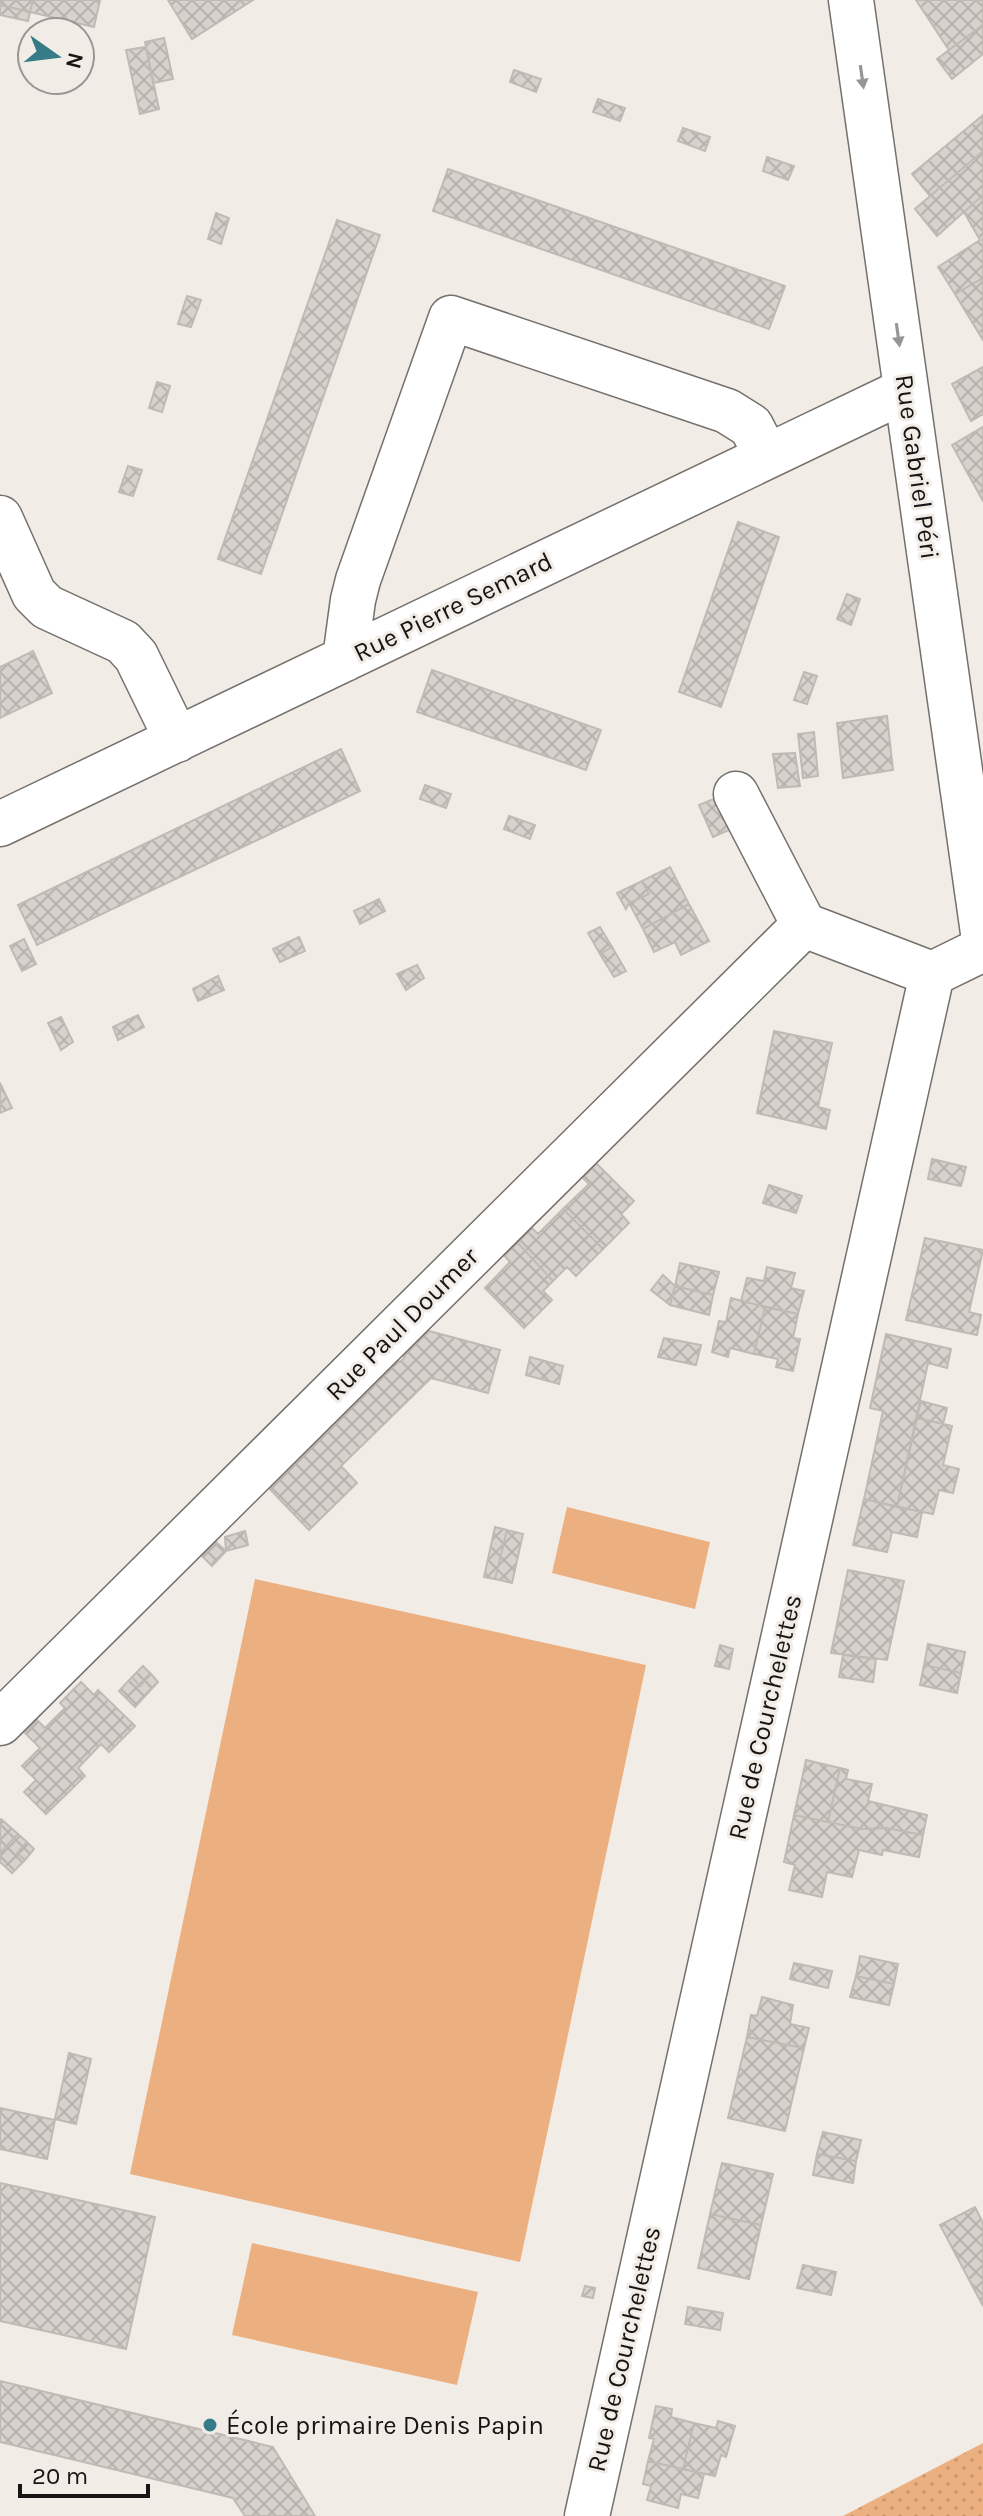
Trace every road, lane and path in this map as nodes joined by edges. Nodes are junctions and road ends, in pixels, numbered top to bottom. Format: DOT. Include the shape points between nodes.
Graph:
graph roads {
  1 [pos="851,0"];
  2 [pos="906,390"];
  3 [pos="766,455"];
  4 [pos="0,518"];
  5 [pos="345,659"];
  6 [pos="177,740"];
  7 [pos="736,794"];
  8 [pos="0,824"];
  9 [pos="804,925"];
  10 [pos="983,933"];
  11 [pos="983,949"];
  12 [pos="932,974"];
  13 [pos="0,1723"];
  14 [pos="587,2516"];
  1 -- 2 [label="street, Rue Gabriel Péri, one-way"];
  2 -- 3 [label="street, Rue Pierre Semard"];
  2 -- 10 [label="street, Rue Gabriel Péri"];
  3 -- 5 [label="street, Rue Pierre Semard"];
  3 -- 5 [label="street" via="751,426 727,411 451,318 358,580"];
  4 -- 6 [label="street" via="34,594 47,607 123,642 136,656"];
  5 -- 6 [label="street, Rue Pierre Semard"];
  6 -- 8 [label="street, Rue Pierre Semard"];
  7 -- 9 [label="street"];
  9 -- 12 [label="street"];
  9 -- 13 [label="street, Rue Paul Doumer"];
  11 -- 12 [label="street"];
  12 -- 14 [label="street, Rue de Courchelettes"];
}
